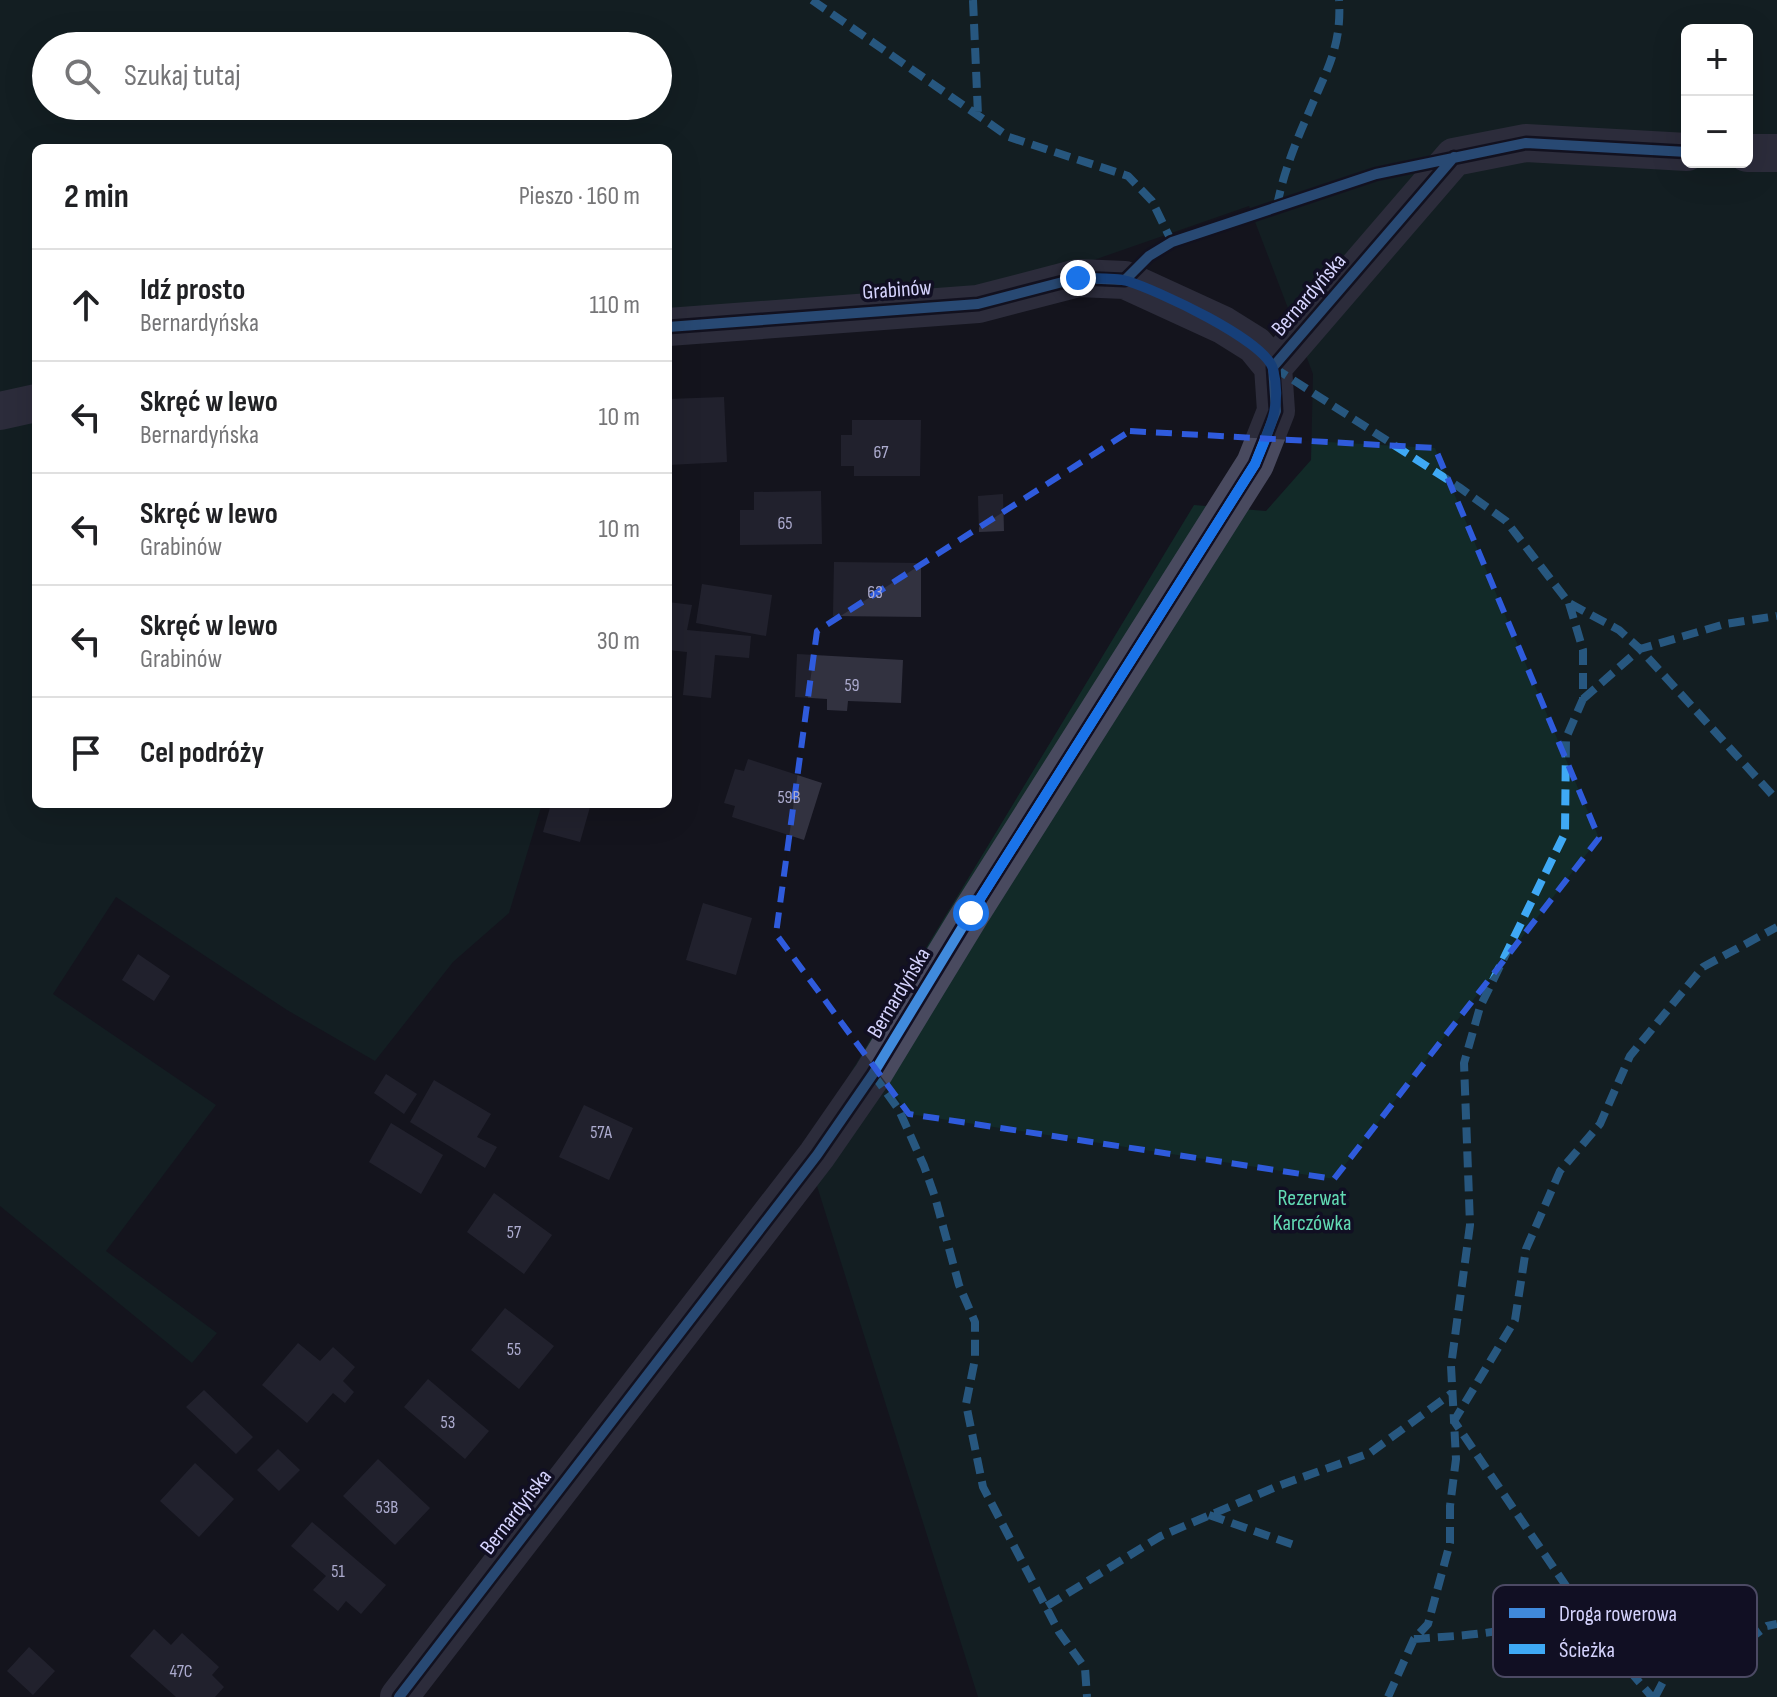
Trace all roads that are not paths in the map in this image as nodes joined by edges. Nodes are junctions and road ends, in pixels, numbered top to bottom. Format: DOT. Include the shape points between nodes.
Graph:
graph roads {
  1 [pos="1681,152"];
  2 [pos="1753,153"];
  3 [pos="1777,153"];
  4 [pos="672,327"];
  5 [pos="1273,367"];
  6 [pos="32,404"];
  7 [pos="0,411"];
  8 [pos="399,1697"];
  1 -- 5 [label="street, Bernardyńska" via="1526,143 1454,157"];
  2 -- 3 [label="street"];
  4 -- 5 [label="street, Grabinów" via="978,304 1078,278 1125,280 1223,325 1255,345"];
  5 -- 8 [label="street, Bernardyńska" via="1276,411 1255,464 873,1074 817,1155"];
  6 -- 7 [label="street"];
}
